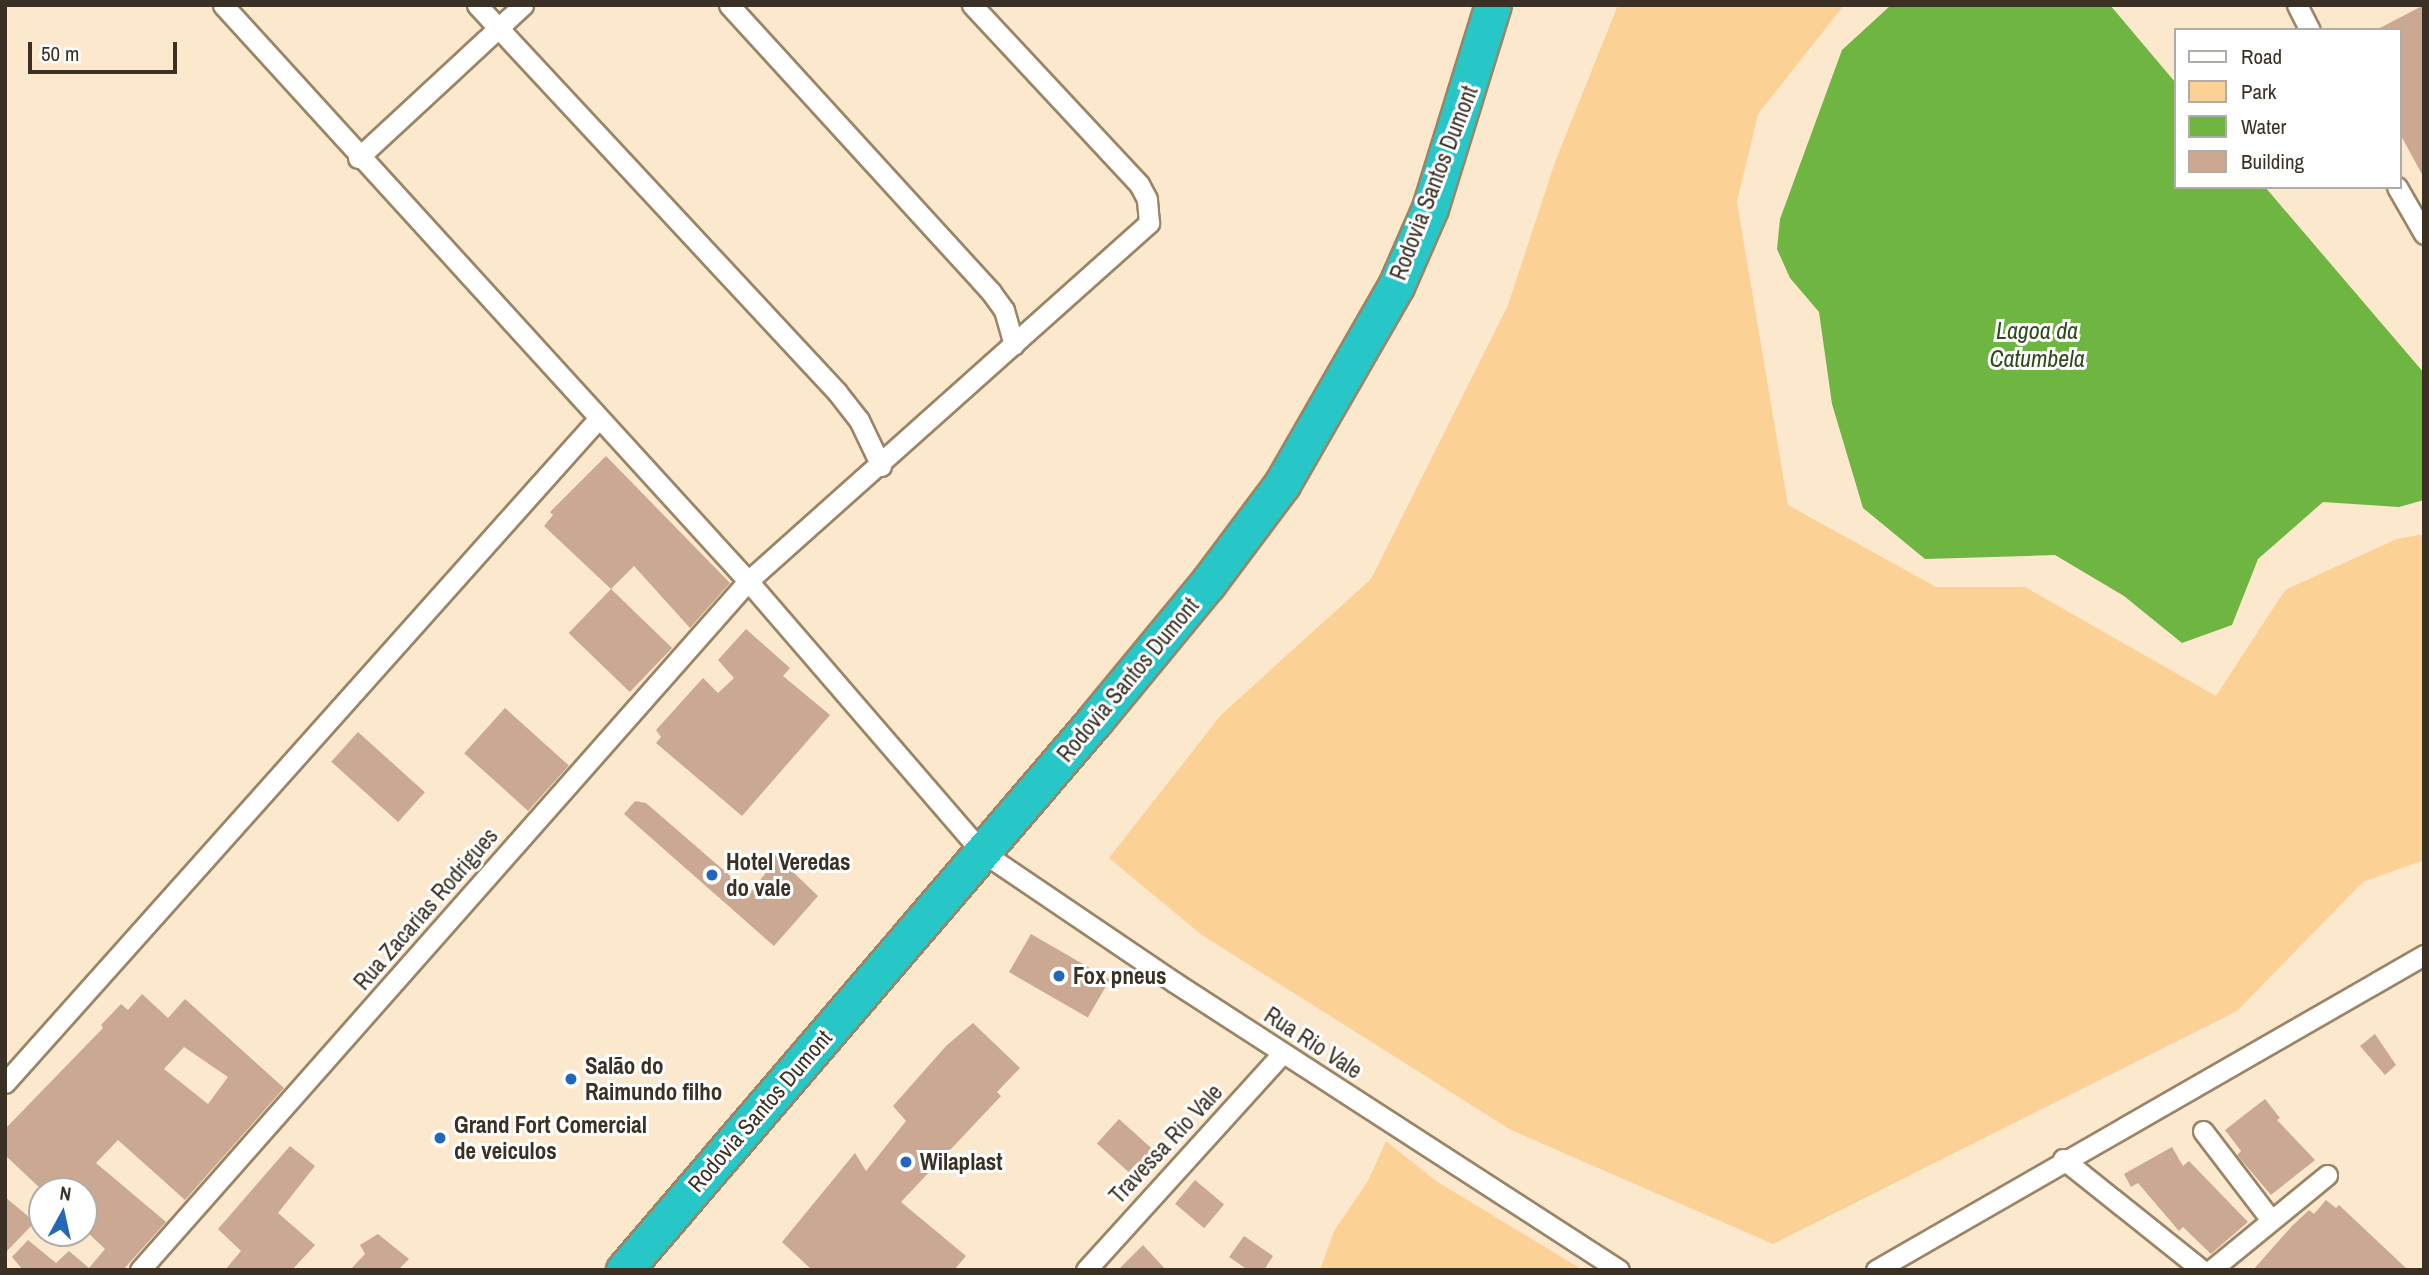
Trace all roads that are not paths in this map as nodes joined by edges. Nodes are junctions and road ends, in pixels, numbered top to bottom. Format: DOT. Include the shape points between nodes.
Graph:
graph roads {
  1 [pos="223,5"];
  2 [pos="477,5"];
  3 [pos="523,5"];
  4 [pos="729,5"];
  5 [pos="972,5"];
  6 [pos="1493,5"];
  7 [pos="2298,6"];
  8 [pos="497,27"];
  9 [pos="2309,28"];
  10 [pos="358,158"];
  11 [pos="2398,189"];
  12 [pos="2423,232"];
  13 [pos="1014,345"];
  14 [pos="598,419"];
  15 [pos="881,466"];
  16 [pos="748,581"];
  17 [pos="982,852"];
  18 [pos="2424,955"];
  19 [pos="1283,1053"];
  20 [pos="5,1083"];
  21 [pos="2203,1131"];
  22 [pos="2063,1159"];
  23 [pos="2326,1175"];
  24 [pos="2271,1220"];
  25 [pos="140,1270"];
  26 [pos="624,1270"];
  27 [pos="1086,1270"];
  28 [pos="1619,1270"];
  29 [pos="1876,1270"];
  30 [pos="2202,1270"];
  31 [pos="2211,1270"];
  1 -- 10 [label="street, Rua Rio Vale"];
  2 -- 8 [label="street"];
  3 -- 8 [label="street"];
  4 -- 13 [label="street" via="991,292 1004,310"];
  5 -- 13 [label="street, Rua Zacarias Rodrigues" via="1139,184 1150,210 1142,234"];
  6 -- 17 [label="highway, Rodovia Santos Dumont" via="1434,195 1401,275 1282,484 1208,583"];
  7 -- 9 [label="street"];
  8 -- 10 [label="street"];
  8 -- 15 [label="street" via="837,392 859,419"];
  10 -- 14 [label="street, Rua Rio Vale"];
  11 -- 12 [label="street"];
  13 -- 15 [label="street, Rua Zacarias Rodrigues"];
  14 -- 16 [label="street, Rua Rio Vale"];
  14 -- 20 [label="street"];
  15 -- 16 [label="street, Rua Zacarias Rodrigues"];
  16 -- 17 [label="street, Rua Rio Vale"];
  16 -- 25 [label="street, Rua Zacarias Rodrigues"];
  17 -- 19 [label="street, Rua Rio Vale"];
  17 -- 26 [label="highway, Rodovia Santos Dumont"];
  18 -- 22 [label="street"];
  19 -- 27 [label="street, Travessa Rio Vale"];
  19 -- 28 [label="street, Rua Rio Vale"];
  21 -- 24 [label="street"];
  22 -- 29 [label="street"];
  22 -- 30 [label="street"];
  23 -- 24 [label="street"];
  24 -- 31 [label="street"];
}
